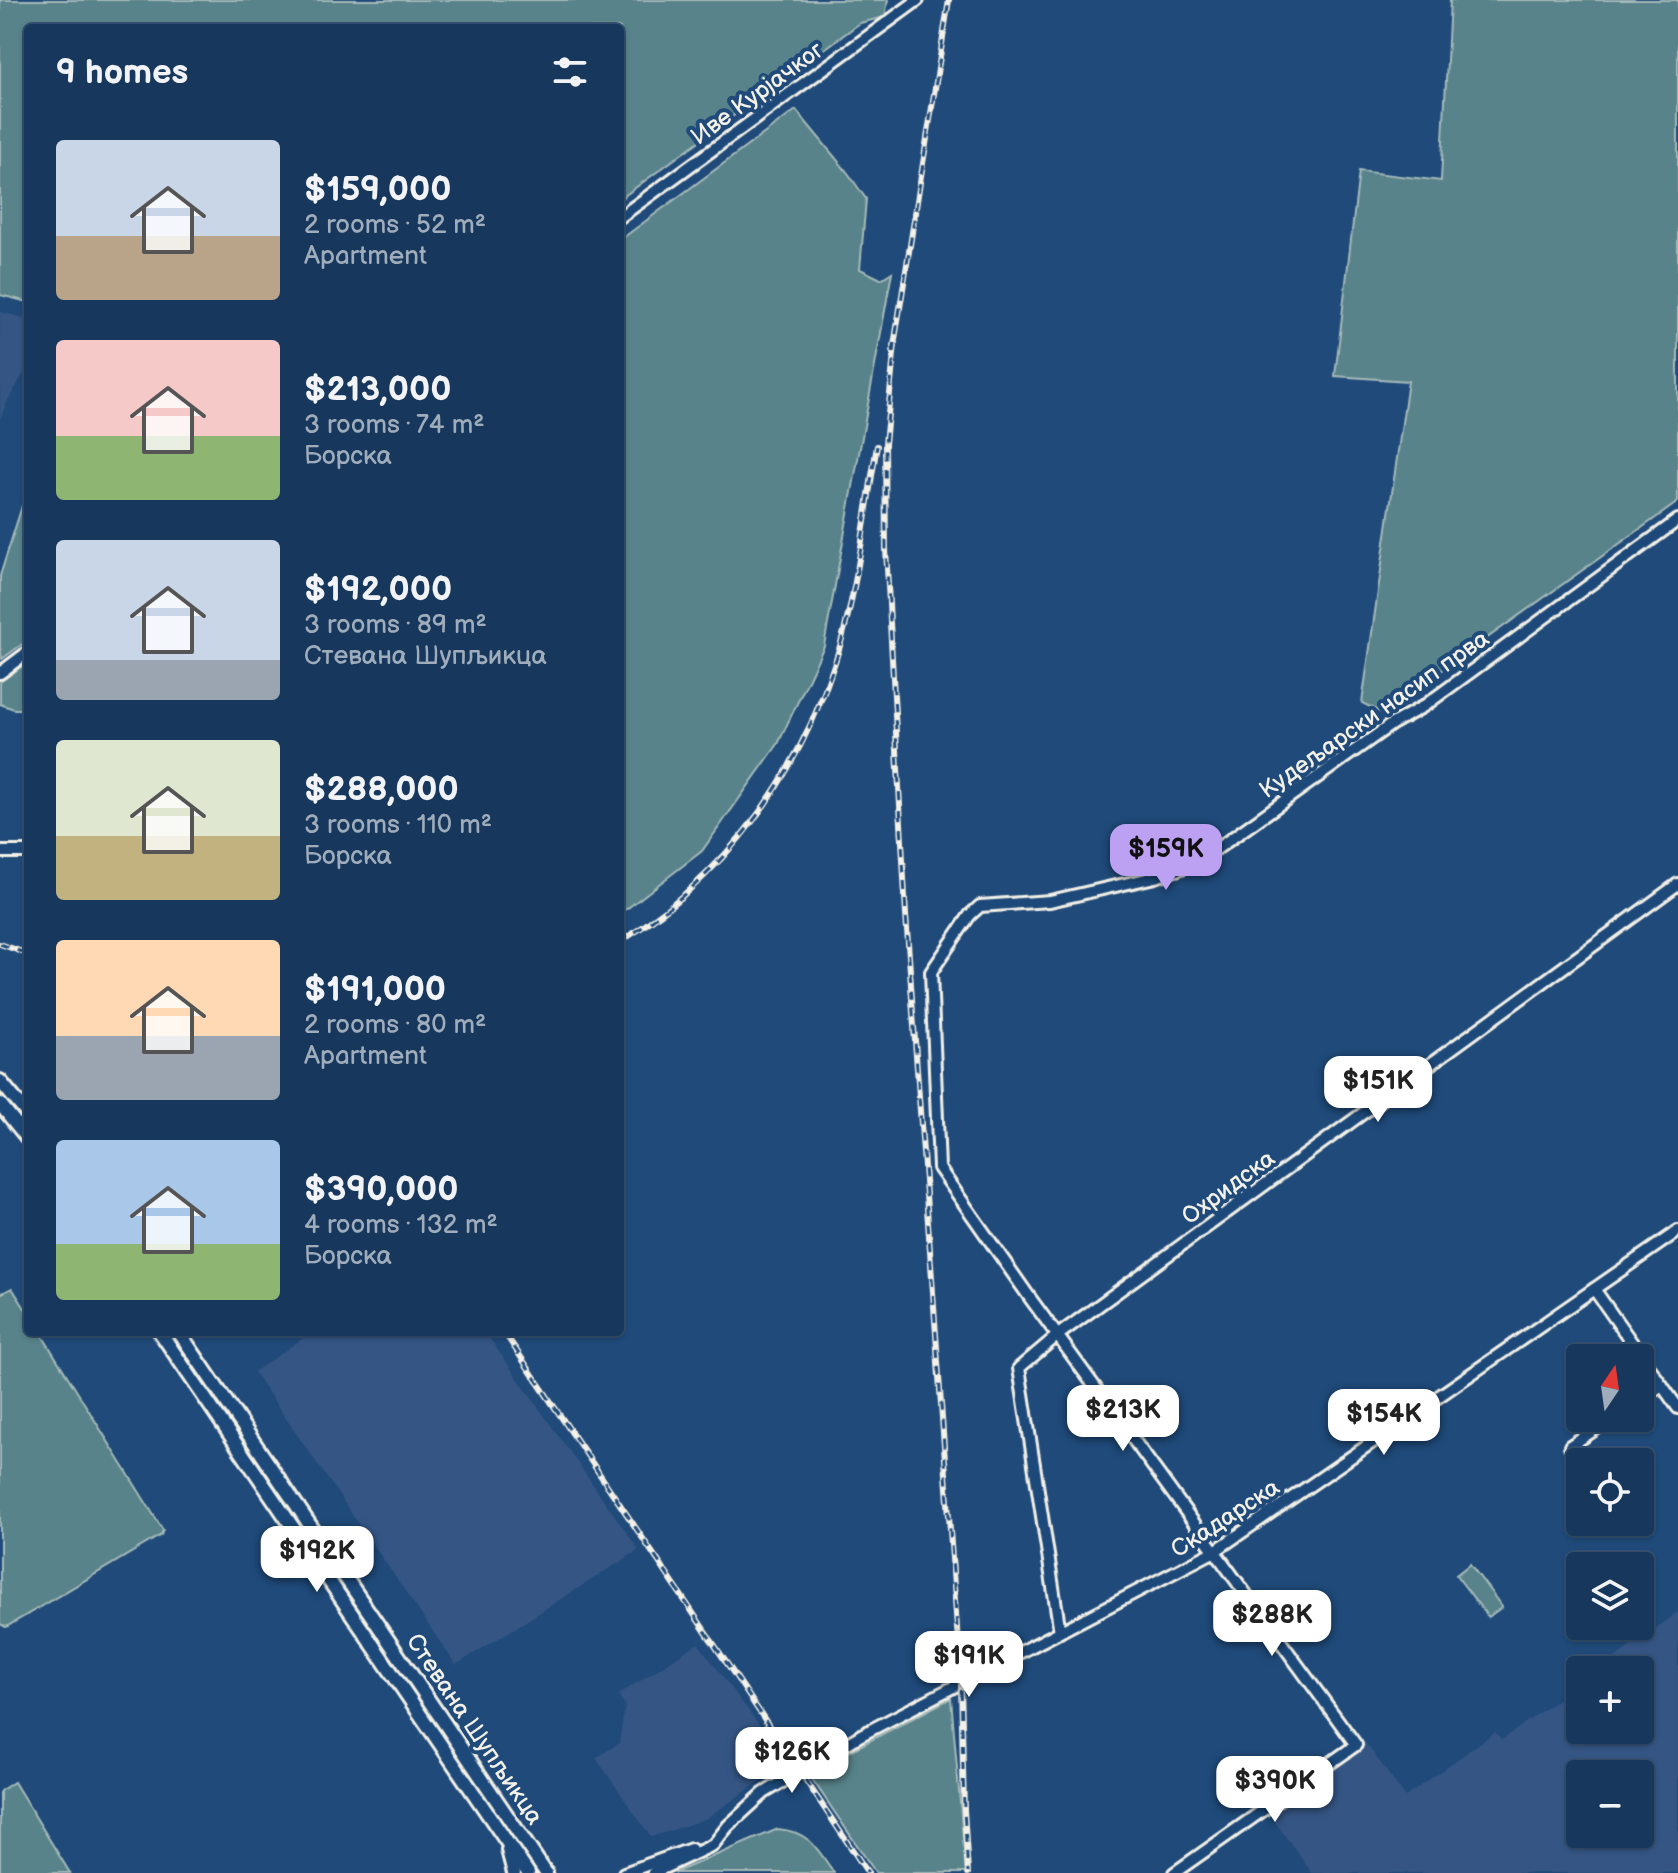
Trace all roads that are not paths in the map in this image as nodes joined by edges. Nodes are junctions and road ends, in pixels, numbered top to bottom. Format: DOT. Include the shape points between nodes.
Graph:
graph roads {
  1 [pos="918,0"];
  2 [pos="624,214"];
  3 [pos="1678,520"];
  4 [pos="24,655"];
  5 [pos="0,673"];
  6 [pos="0,852"];
  7 [pos="24,852"];
  8 [pos="1678,884"];
  9 [pos="0,1081"];
  10 [pos="0,1104"];
  11 [pos="24,1110"];
  12 [pos="24,1134"];
  13 [pos="1678,1231"];
  14 [pos="1594,1289"];
  15 [pos="1058,1335"];
  16 [pos="163,1336"];
  17 [pos="182,1336"];
  18 [pos="1662,1385"];
  19 [pos="1654,1390"];
  20 [pos="1678,1408"];
  21 [pos="1591,1432"];
  22 [pos="1570,1446"];
  23 [pos="1215,1551"];
  24 [pos="1060,1632"];
  25 [pos="503,1836"];
  26 [pos="713,1845"];
  27 [pos="514,1873"];
  28 [pos="528,1873"];
  29 [pos="546,1873"];
  30 [pos="624,1873"];
  31 [pos="653,1873"];
  32 [pos="1174,1873"];
  1 -- 2 [label="street, Иве Курјачког"];
  3 -- 15 [label="street, Кудељарски насип прва" via="1197,863 1050,901 980,906 970,915 931,972 939,1168"];
  4 -- 5 [label="street"];
  6 -- 7 [label="street"];
  8 -- 15 [label="street, Охридска"];
  9 -- 11 [label="main road"];
  10 -- 12 [label="main road"];
  13 -- 14 [label="street, Скадарска"];
  14 -- 18 [label="street"];
  14 -- 23 [label="street, Скадарска"];
  15 -- 23 [label="street, Кудељарски насип прва"];
  15 -- 24 [label="street, Охридска" via="1027,1359 1019,1376"];
  16 -- 25 [label="main road, Стевана Шупљикца"];
  17 -- 29 [label="main road, Стевана Шупљикца"];
  18 -- 19 [label="street"];
  18 -- 20 [label="street"];
  21 -- 22 [label="street"];
  23 -- 24 [label="street, Скадарска"];
  23 -- 32 [label="street, Кудељарски насип прва" via="1356,1745"];
  24 -- 26 [label="street, Скадарска" via="799,1770 742,1811"];
  25 -- 27 [label="main road"];
  25 -- 28 [label="main road, Стевана Шупљикца"];
  26 -- 30 [label="street"];
  26 -- 31 [label="street"];
}
